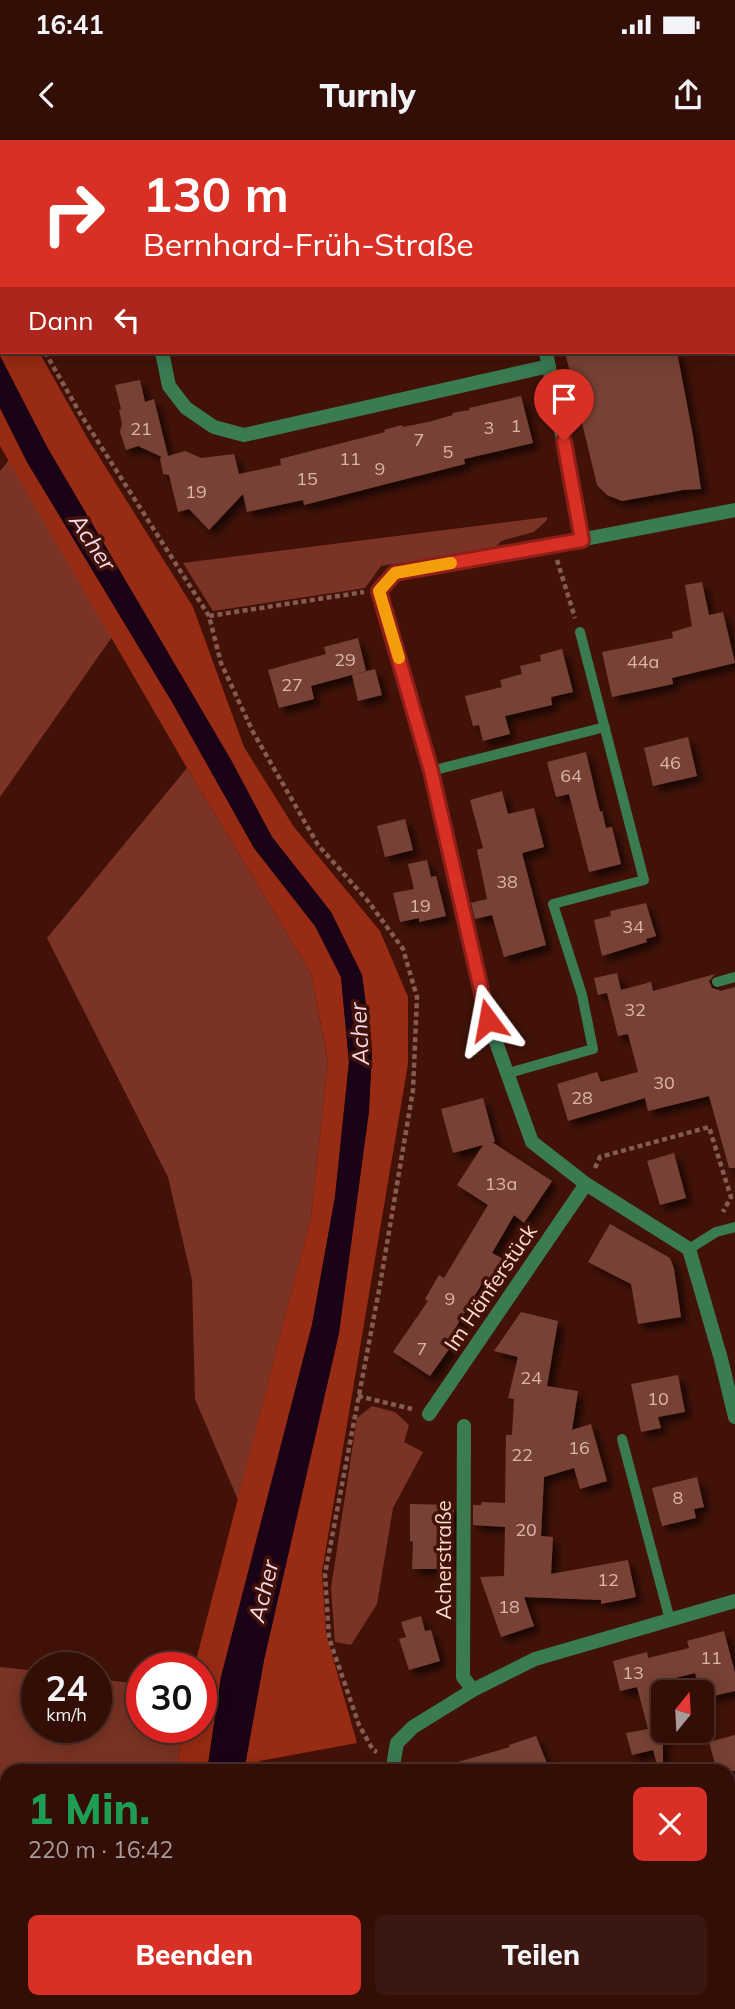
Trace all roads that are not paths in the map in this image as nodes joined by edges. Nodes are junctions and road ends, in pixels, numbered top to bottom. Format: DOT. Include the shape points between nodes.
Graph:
graph roads {
  1 [pos="162,354"];
  2 [pos="548,359"];
  3 [pos="735,510"];
  4 [pos="582,540"];
  5 [pos="580,632"];
  6 [pos="604,727"];
  7 [pos="431,771"];
  8 [pos="735,977"];
  9 [pos="717,982"];
  10 [pos="509,1073"];
  11 [pos="586,1184"];
  12 [pos="735,1227"];
  13 [pos="689,1249"];
  14 [pos="429,1413"];
  15 [pos="735,1418"];
  16 [pos="464,1426"];
  17 [pos="622,1439"];
  18 [pos="735,1601"];
  19 [pos="670,1620"];
  20 [pos="473,1690"];
  21 [pos="394,1764"];
  1 -- 2 [label="street" via="169,386 186,408 214,427 244,435"];
  2 -- 4 [label="street"];
  3 -- 4 [label="street"];
  4 -- 7 [label="street" via="395,573 379,591"];
  5 -- 6 [label="lane"];
  6 -- 7 [label="lane"];
  6 -- 10 [label="lane" via="644,880 552,904 582,995 593,1049"];
  7 -- 10 [label="street" via="488,1020"];
  8 -- 9 [label="lane"];
  10 -- 11 [label="street" via="532,1142"];
  11 -- 13 [label="street"];
  11 -- 14 [label="street, Im Hänferstück"];
  12 -- 13 [label="lane" via="716,1232"];
  13 -- 15 [label="street"];
  16 -- 20 [label="street, Acherstraße" via="463,1677"];
  17 -- 19 [label="lane"];
  18 -- 19 [label="street"];
  19 -- 20 [label="street" via="535,1659"];
  20 -- 21 [label="street" via="397,1742"];
}
